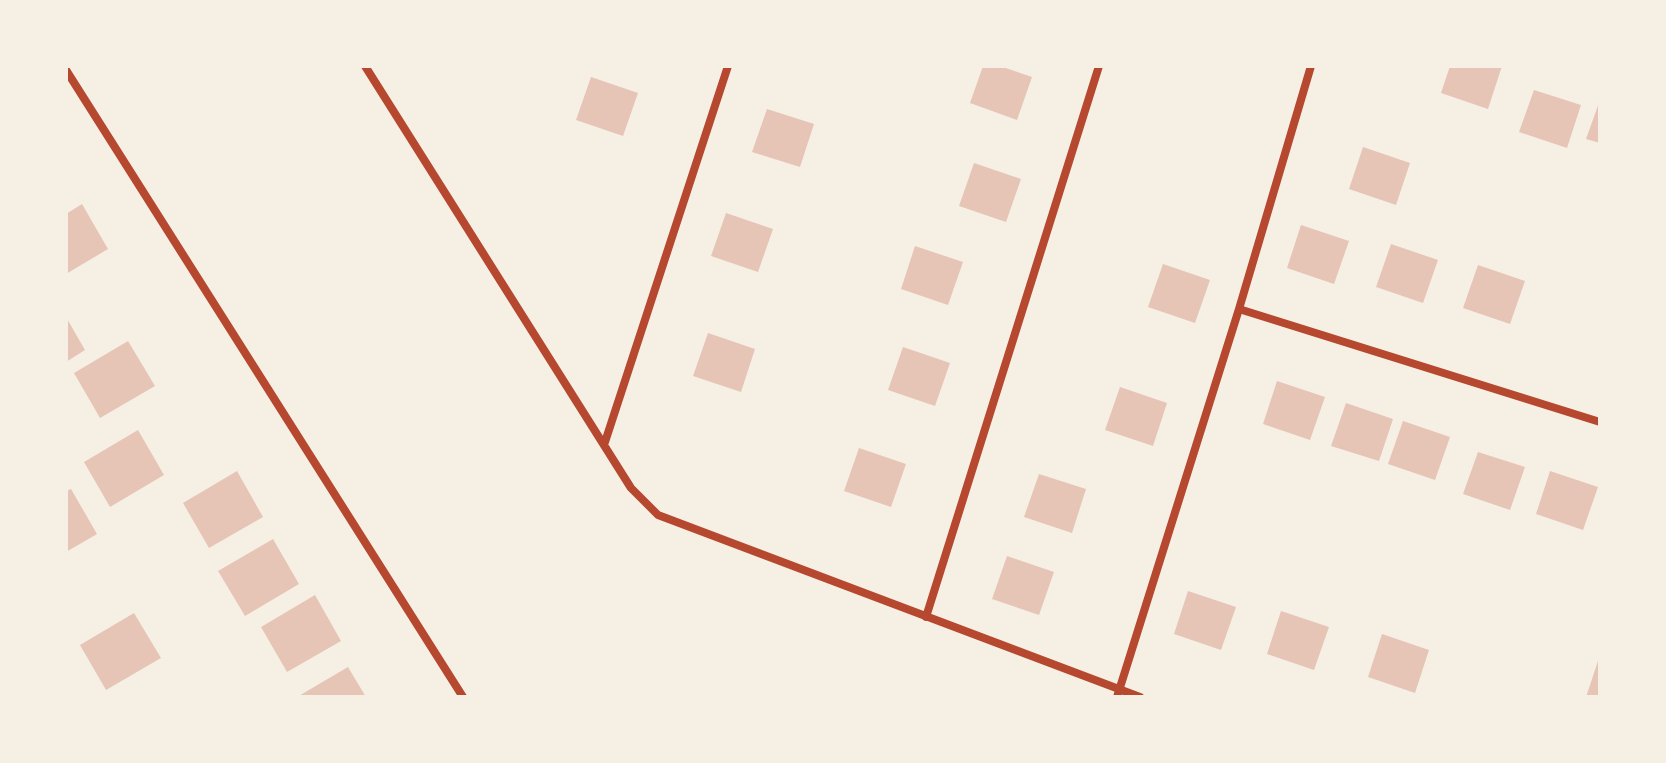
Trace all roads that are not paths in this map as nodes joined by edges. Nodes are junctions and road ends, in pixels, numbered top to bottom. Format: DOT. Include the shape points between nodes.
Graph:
graph roads {
  1 [pos="365,66"];
  2 [pos="728,66"];
  3 [pos="1099,66"];
  4 [pos="1311,66"];
  5 [pos="66,70"];
  6 [pos="1239,309"];
  7 [pos="1600,422"];
  8 [pos="605,442"];
  9 [pos="926,617"];
  10 [pos="1118,694"];
  11 [pos="463,697"];
  12 [pos="1140,697"];
  1 -- 8 [label="street"];
  2 -- 8 [label="street"];
  3 -- 9 [label="street"];
  4 -- 6 [label="street"];
  5 -- 11 [label="street"];
  6 -- 7 [label="street"];
  6 -- 10 [label="street"];
  8 -- 9 [label="street" via="631,488 658,515"];
  9 -- 10 [label="street"];
  10 -- 12 [label="street"];
}
